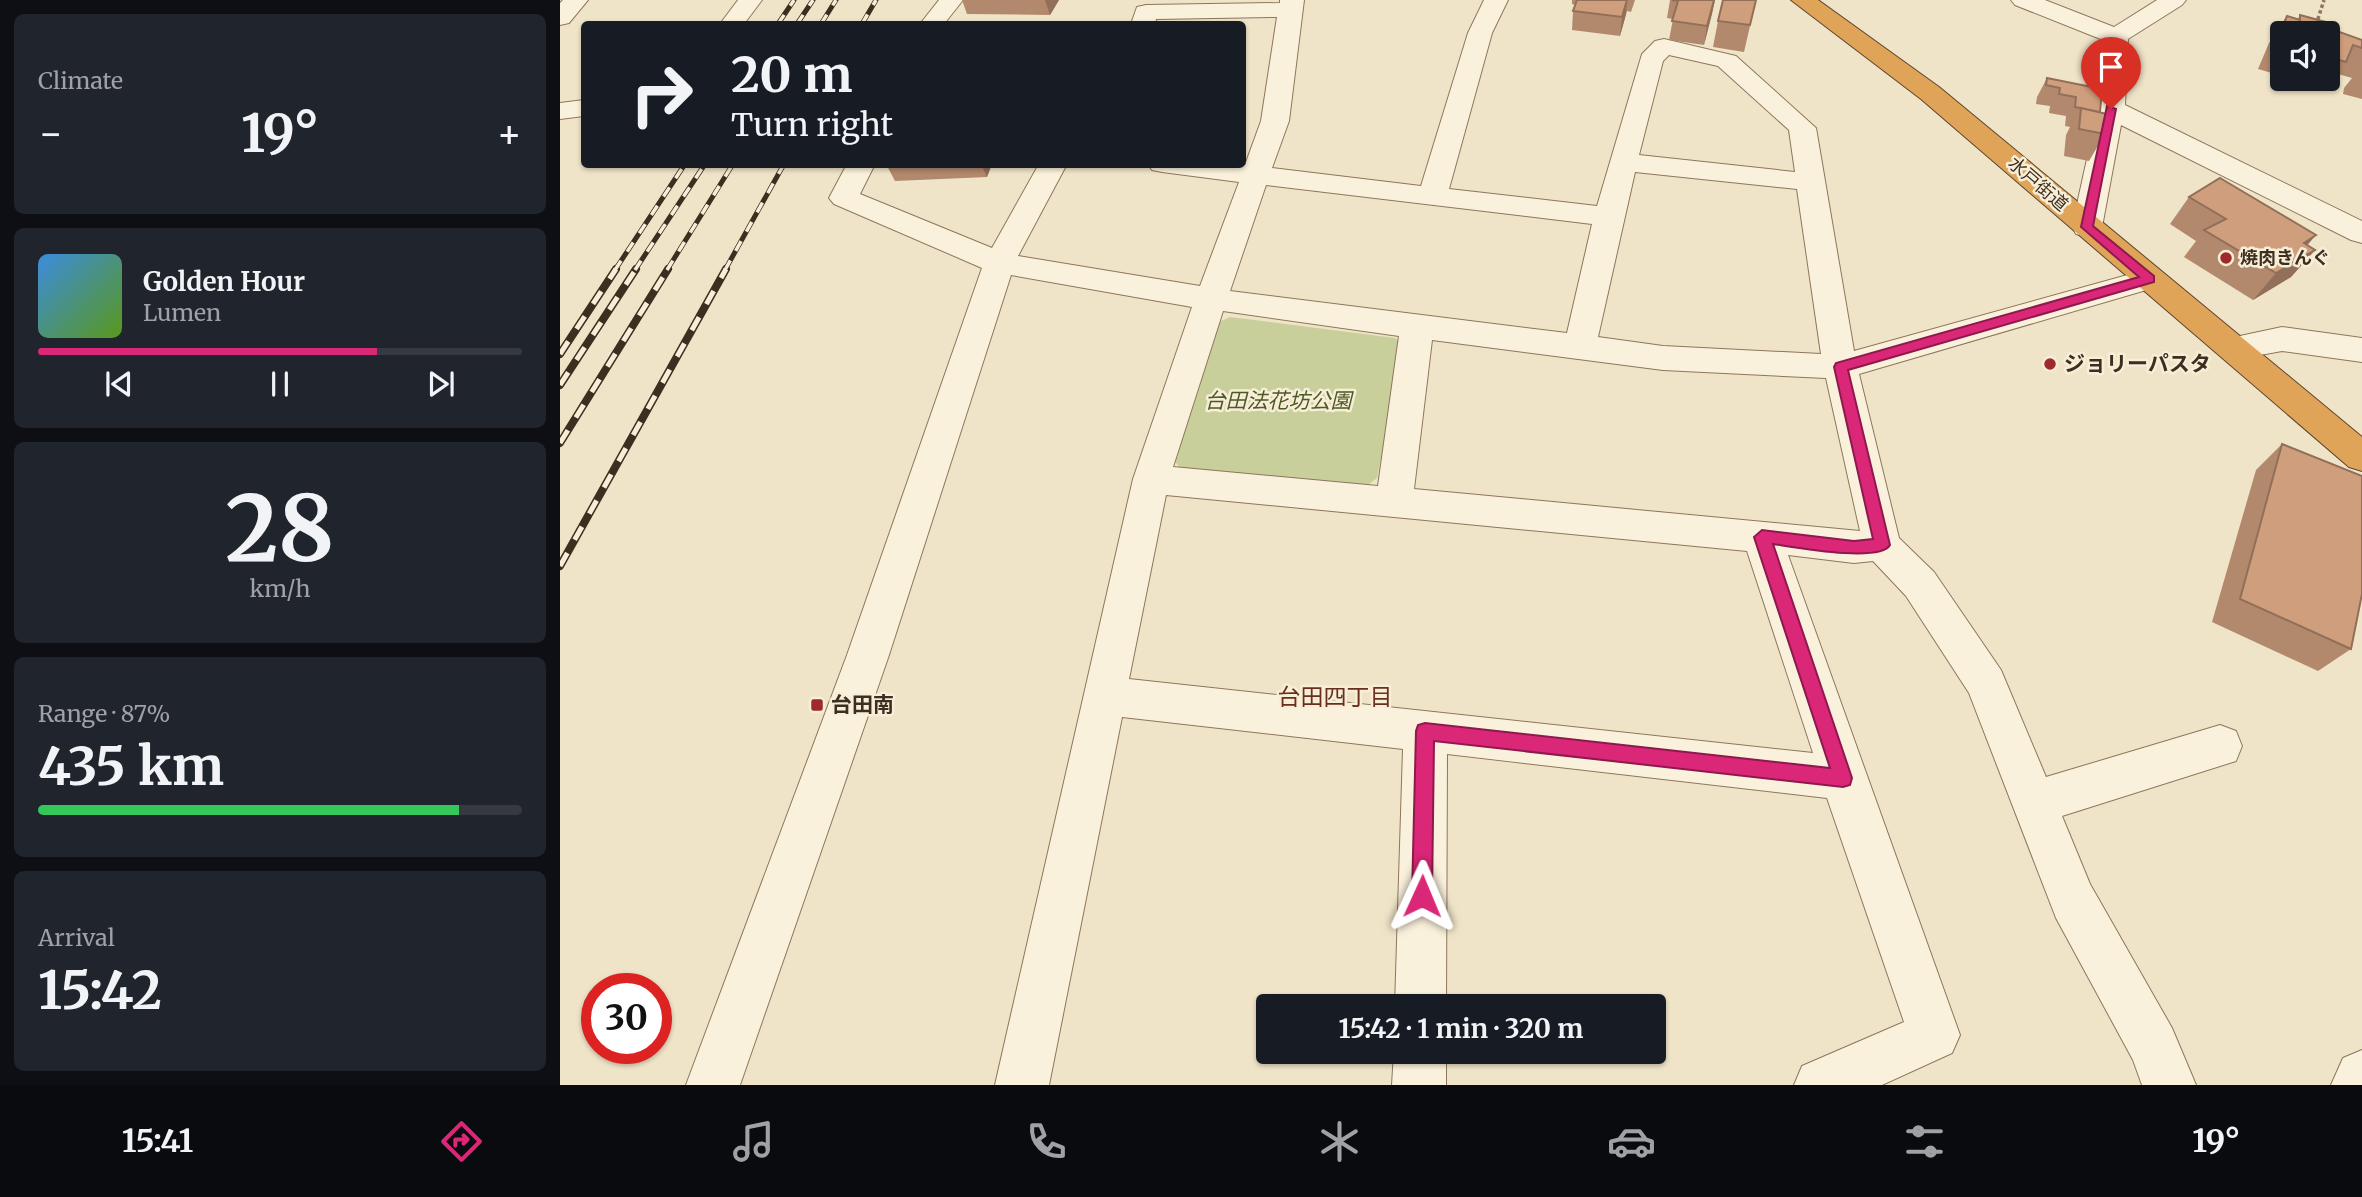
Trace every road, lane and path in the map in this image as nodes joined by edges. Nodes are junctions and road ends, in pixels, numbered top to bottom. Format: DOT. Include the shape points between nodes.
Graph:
graph roads {
  1 [pos="576,0"];
  2 [pos="750,0"];
  3 [pos="951,0"];
  4 [pos="1131,0"];
  5 [pos="1496,0"];
  6 [pos="1803,0"];
  7 [pos="2023,0"];
  8 [pos="2174,0"];
  9 [pos="2324,0"];
  10 [pos="1291,5"];
  11 [pos="560,19"];
  12 [pos="734,21"];
  13 [pos="934,21"];
  14 [pos="1124,21"];
  15 [pos="1144,21"];
  16 [pos="2317,21"];
  17 [pos="2116,36"];
  18 [pos="581,108"];
  19 [pos="2111,109"];
  20 [pos="560,111"];
  21 [pos="581,126"];
  22 [pos="560,127"];
  23 [pos="1625,162"];
  24 [pos="859,168"];
  25 [pos="1051,168"];
  26 [pos="1193,168"];
  27 [pos="1257,176"];
  28 [pos="1810,182"];
  29 [pos="1432,197"];
  30 [pos="2362,200"];
  31 [pos="1609,217"];
  32 [pos="2087,227"];
  33 [pos="2359,231"];
  34 [pos="999,263"];
  35 [pos="2149,279"];
  36 [pos="1210,299"];
  37 [pos="1417,327"];
  38 [pos="1580,346"];
  39 [pos="2233,348"];
  40 [pos="2362,350"];
  41 [pos="1840,367"];
  42 [pos="2362,457"];
  43 [pos="1151,479"];
  44 [pos="1394,501"];
  45 [pos="1762,537"];
  46 [pos="1882,545"];
  47 [pos="1104,696"];
  48 [pos="1425,731"];
  49 [pos="2220,746"];
  50 [pos="1843,778"];
  51 [pos="2032,803"];
  52 [pos="1420,994"];
  53 [pos="1420,1064"];
  54 [pos="2362,1077"];
  55 [pos="713,1085"];
  56 [pos="1022,1085"];
  57 [pos="1419,1085"];
  58 [pos="1821,1085"];
  59 [pos="2169,1085"];
  60 [pos="2358,1085"];
  1 -- 11 [label="street"];
  2 -- 12 [label="street"];
  3 -- 13 [label="street"];
  4 -- 14 [label="street"];
  5 -- 29 [label="street" via="1479,33"];
  6 -- 32 [label="highway, 水戸街道" via="1930,93"];
  7 -- 17 [label="street"];
  8 -- 17 [label="street"];
  9 -- 16 [label="path"];
  10 -- 15 [label="street" via="1146,12"];
  10 -- 27 [label="street" via="1275,121"];
  17 -- 19 [label="street"];
  18 -- 20 [label="street"];
  19 -- 32 [label="street"];
  19 -- 33 [label="street"];
  21 -- 22 [label="street"];
  23 -- 28 [label="street"];
  23 -- 28 [label="street" via="1651,59 1664,46 1727,61 1802,128"];
  23 -- 31 [label="street"];
  24 -- 34 [label="street" via="844,198"];
  25 -- 34 [label="street"];
  26 -- 27 [label="street"];
  27 -- 29 [label="street"];
  27 -- 36 [label="street"];
  28 -- 41 [label="street"];
  29 -- 31 [label="street"];
  30 -- 33 [label="street"];
  31 -- 38 [label="street"];
  32 -- 35 [label="highway, 水戸街道"];
  34 -- 36 [label="street"];
  34 -- 55 [label="street" via="867,656"];
  35 -- 39 [label="highway, 水戸街道"];
  35 -- 41 [label="street"];
  36 -- 37 [label="street"];
  36 -- 43 [label="street"];
  37 -- 38 [label="street"];
  37 -- 44 [label="street"];
  38 -- 41 [label="street" via="1662,358"];
  39 -- 40 [label="street" via="2282,339"];
  39 -- 42 [label="highway, 水戸街道"];
  41 -- 46 [label="street"];
  43 -- 44 [label="street"];
  43 -- 47 [label="street"];
  44 -- 45 [label="street"];
  45 -- 46 [label="street" via="1854,547"];
  45 -- 50 [label="street"];
  46 -- 51 [label="street" via="1920,584 1986,683"];
  47 -- 48 [label="street"];
  47 -- 56 [label="street"];
  48 -- 50 [label="street"];
  48 -- 52 [label="street"];
  49 -- 51 [label="street"];
  50 -- 58 [label="street" via="1934,1035"];
  51 -- 59 [label="street" via="2073,901 2154,1046"];
  53 -- 57 [label="street"];
  54 -- 60 [label="street"];
}
